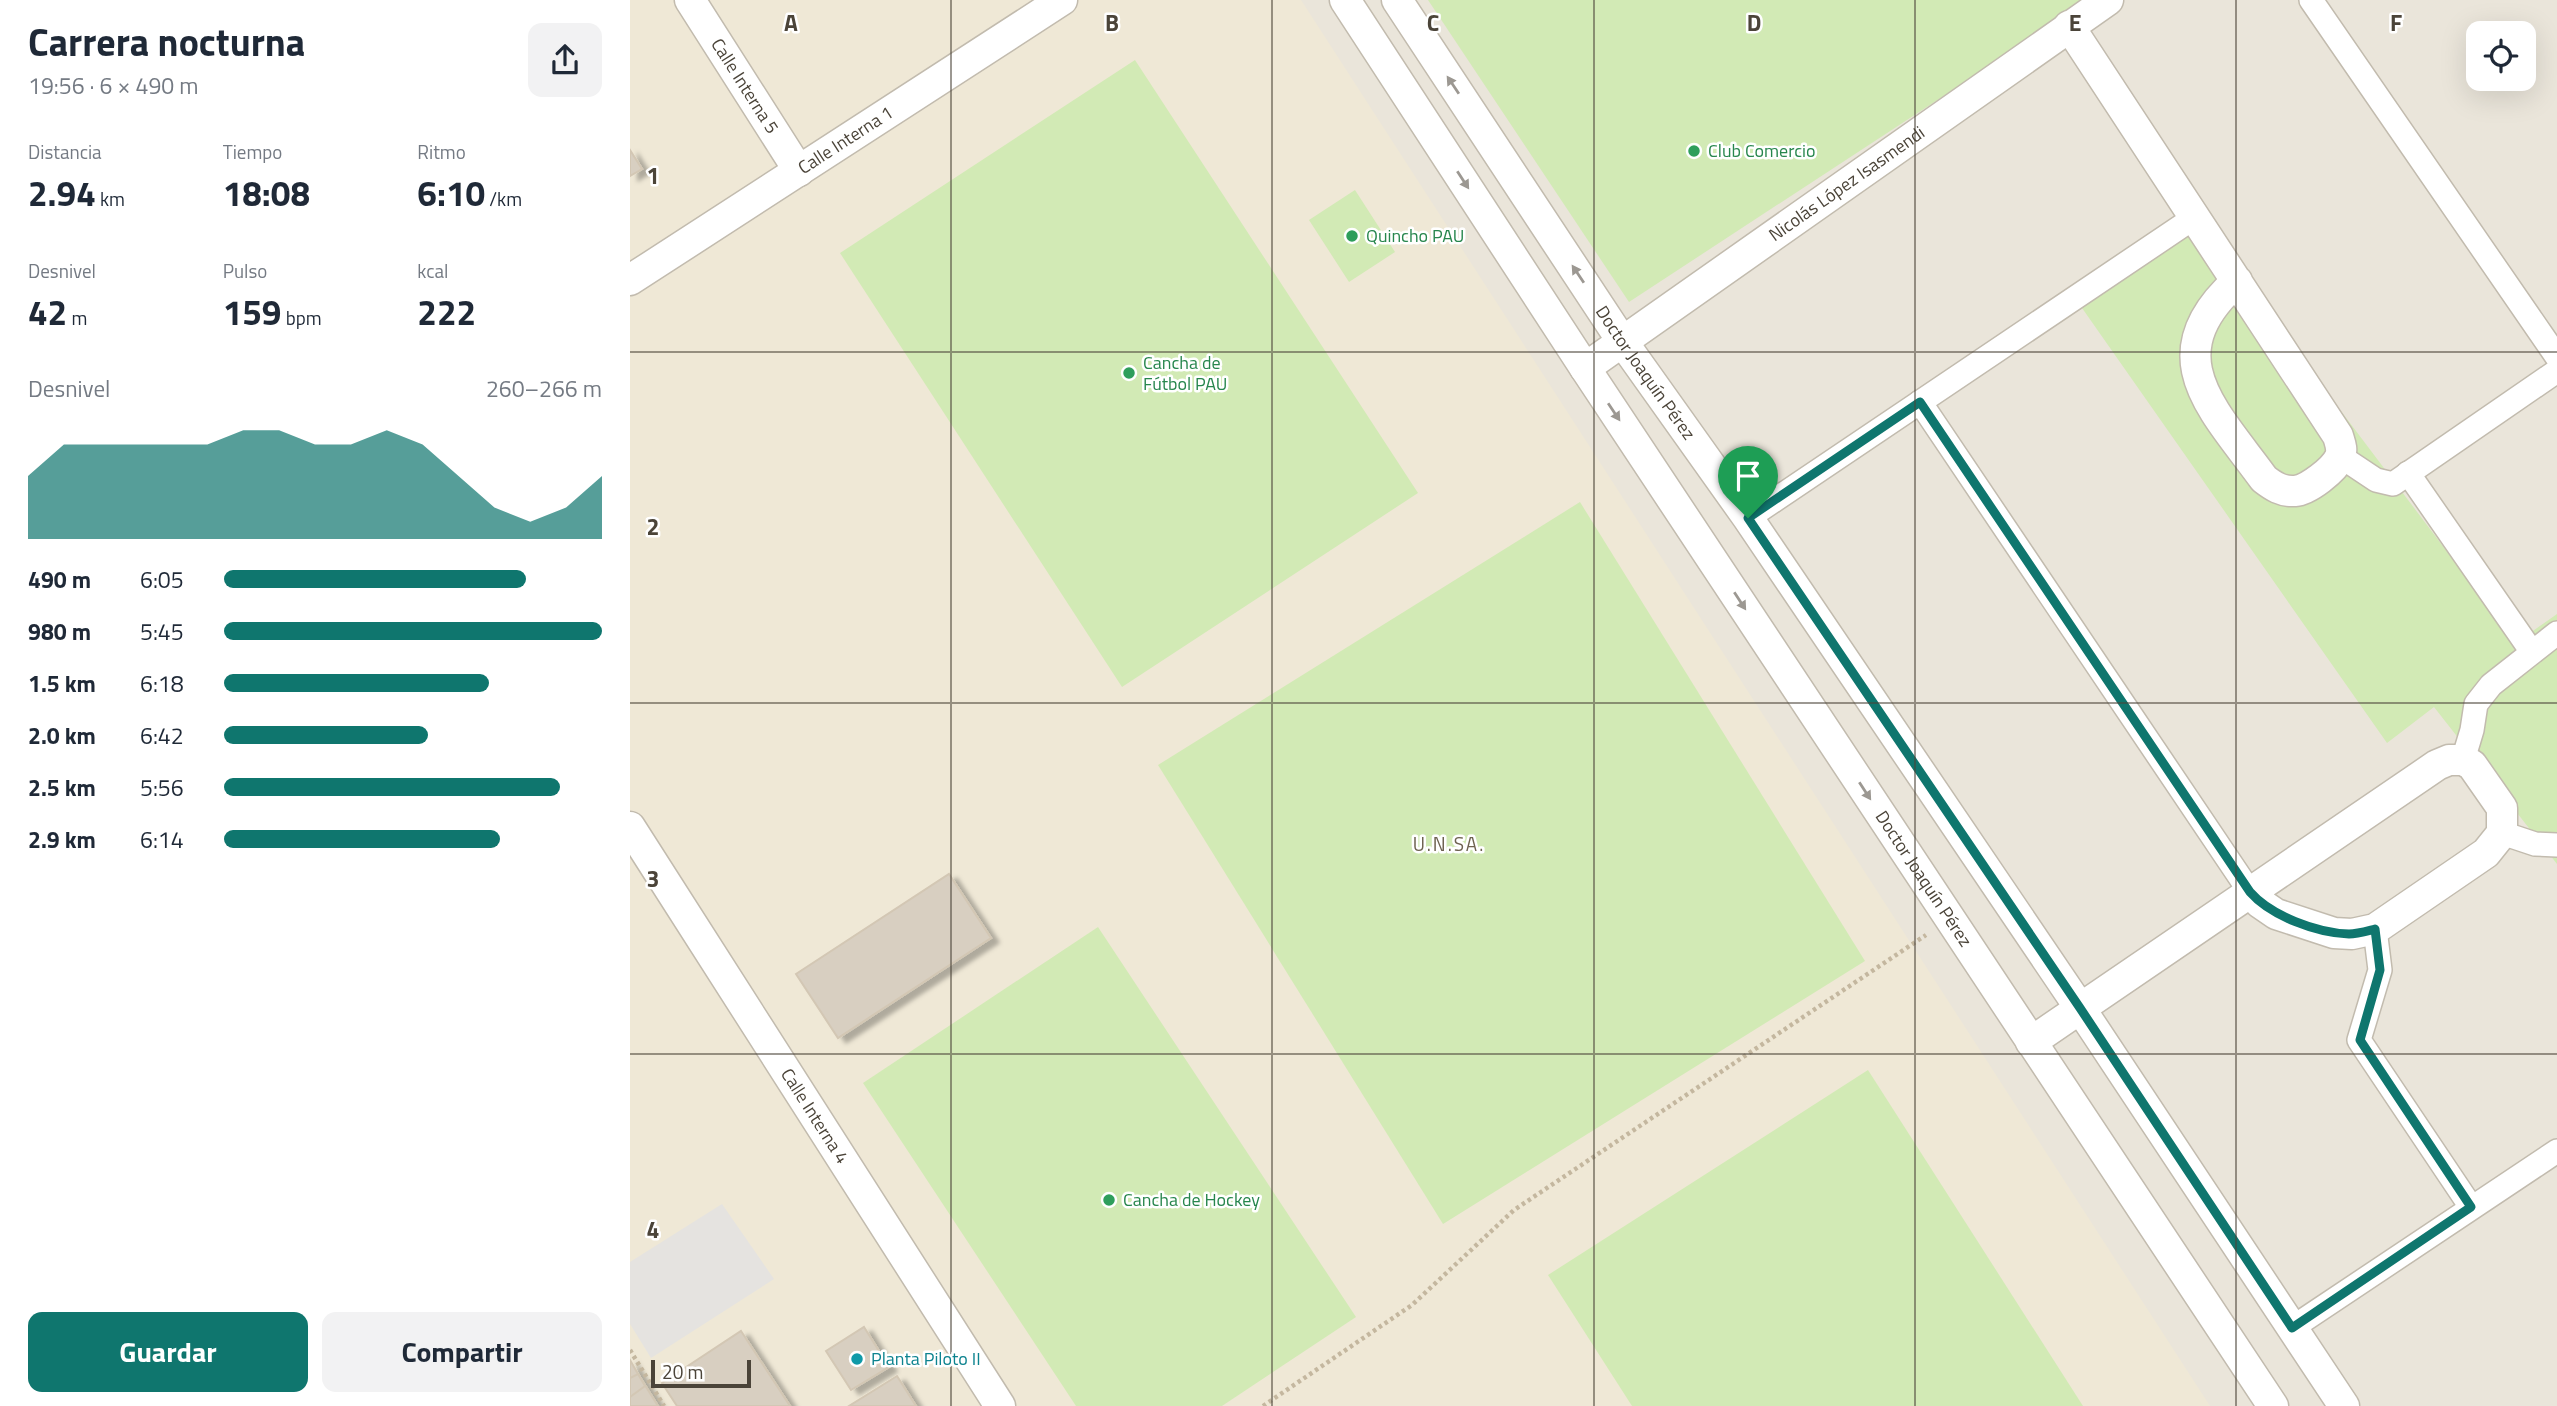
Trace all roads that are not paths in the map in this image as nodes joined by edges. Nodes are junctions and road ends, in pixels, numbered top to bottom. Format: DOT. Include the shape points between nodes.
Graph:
graph roads {
  1 [pos="690,0"];
  2 [pos="1062,0"];
  3 [pos="1345,0"];
  4 [pos="1397,0"];
  5 [pos="2108,0"];
  6 [pos="2311,0"];
  7 [pos="2069,26"];
  8 [pos="799,171"];
  9 [pos="2195,217"];
  10 [pos="630,280"];
  11 [pos="2237,281"];
  12 [pos="1622,341"];
  13 [pos="2557,357"];
  14 [pos="1585,368"];
  15 [pos="2557,371"];
  16 [pos="1920,402"];
  17 [pos="2340,456"];
  18 [pos="2408,474"];
  19 [pos="1748,518"];
  20 [pos="2557,634"];
  21 [pos="2532,652"];
  22 [pos="2463,760"];
  23 [pos="630,827"];
  24 [pos="2501,833"];
  25 [pos="2557,845"];
  26 [pos="2250,892"];
  27 [pos="2375,929"];
  28 [pos="2080,1008"];
  29 [pos="2031,1042"];
  30 [pos="2557,1151"];
  31 [pos="2471,1207"];
  32 [pos="2292,1328"];
  33 [pos="1000,1406"];
  34 [pos="2273,1406"];
  35 [pos="2344,1406"];
  1 -- 8 [label="street, Calle Interna 5"];
  2 -- 8 [label="street, Calle Interna 1"];
  3 -- 14 [label="street, Doctor Joaquín Pérez, one-way"];
  12 -- 4 [label="street, Doctor Joaquín Pérez, one-way"];
  5 -- 7 [label="street, Nicolás López Isasmendi"];
  6 -- 13 [label="street"];
  7 -- 9 [label="street"];
  7 -- 12 [label="street, Nicolás López Isasmendi"];
  8 -- 10 [label="street, Calle Interna 1"];
  9 -- 11 [label="street"];
  9 -- 16 [label="street"];
  11 -- 17 [label="street" via="2338,436"];
  11 -- 17 [label="street" via="2205,316 2199,335 2194,356 2204,396 2274,487 2304,488"];
  12 -- 14 [label="street, Nicolás López Isasmendi"];
  12 -- 19 [label="street, Doctor Joaquín Pérez"];
  14 -- 29 [label="street, Doctor Joaquín Pérez, one-way"];
  15 -- 18 [label="street"];
  16 -- 19 [label="street"];
  16 -- 26 [label="street"];
  17 -- 18 [label="street" via="2376,480 2393,484"];
  18 -- 21 [label="street"];
  19 -- 28 [label="street, Doctor Joaquín Pérez"];
  20 -- 21 [label="street"];
  21 -- 22 [label="street" via="2491,685 2476,704"];
  22 -- 24 [label="street" via="2481,775 2502,808"];
  22 -- 26 [label="street" via="2437,765"];
  23 -- 33 [label="street, Calle Interna 4"];
  24 -- 25 [label="street" via="2535,844"];
  24 -- 27 [label="street" via="2486,853"];
  26 -- 27 [label="street" via="2276,914 2334,933"];
  26 -- 28 [label="street"];
  27 -- 31 [label="street" via="2380,970 2360,1040"];
  28 -- 29 [label="street"];
  28 -- 32 [label="street, Doctor Joaquín Pérez"];
  29 -- 34 [label="street, Doctor Joaquín Pérez"];
  30 -- 31 [label="street"];
  31 -- 32 [label="street"];
  32 -- 35 [label="street, Doctor Joaquín Pérez"];
}
